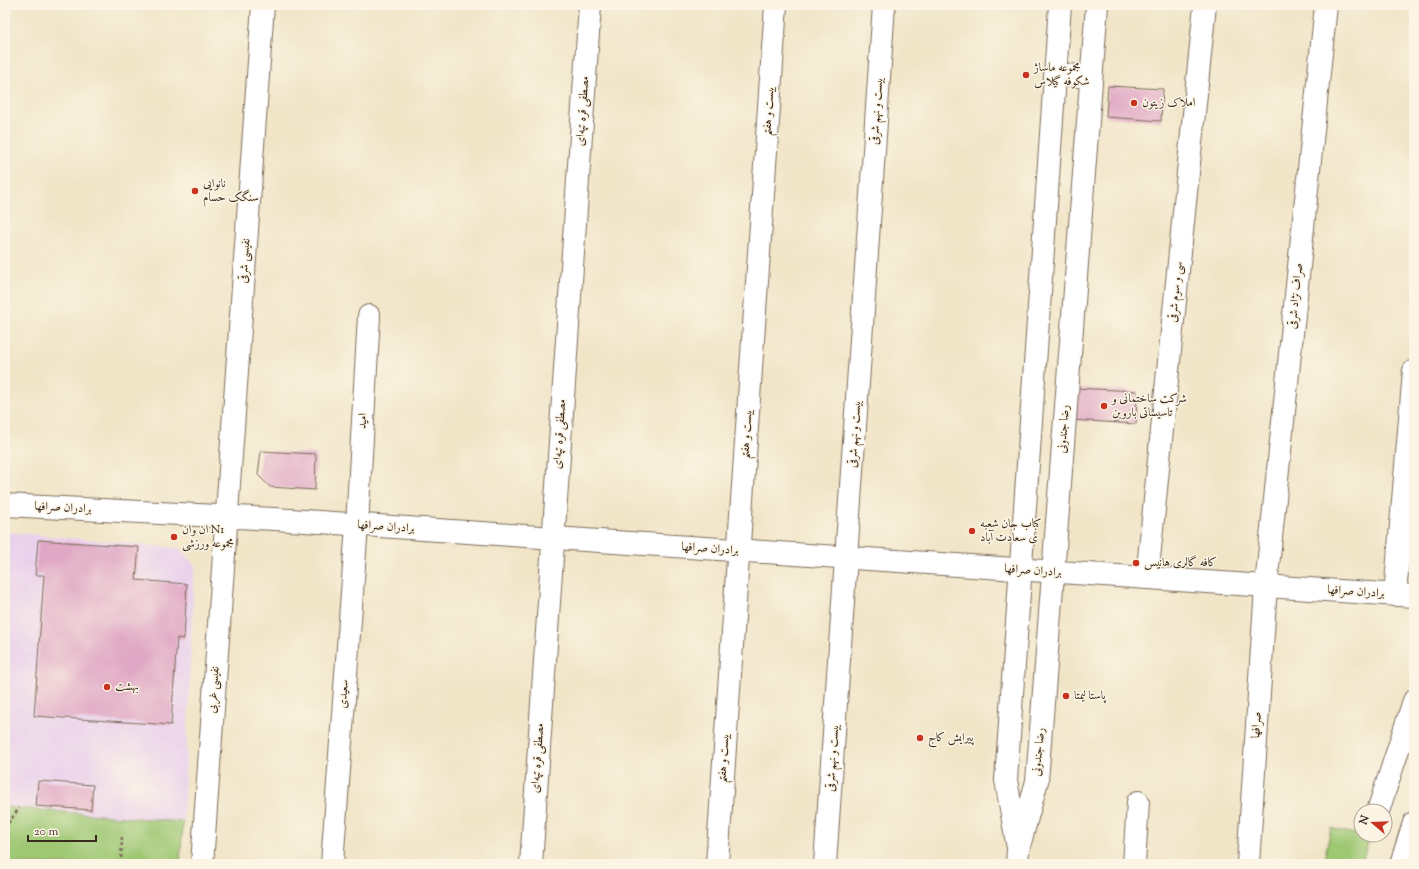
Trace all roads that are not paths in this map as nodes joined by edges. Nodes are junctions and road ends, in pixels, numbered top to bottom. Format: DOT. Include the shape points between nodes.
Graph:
graph roads {
  1 [pos="263,5"];
  2 [pos="590,5"];
  3 [pos="776,5"];
  4 [pos="884,5"];
  5 [pos="1060,5"];
  6 [pos="1097,5"];
  7 [pos="1205,5"];
  8 [pos="1326,5"];
  9 [pos="1056,74"];
  10 [pos="1091,77"];
  11 [pos="369,316"];
  12 [pos="1414,371"];
  13 [pos="5,505"];
  14 [pos="226,516"];
  15 [pos="357,525"];
  16 [pos="553,538"];
  17 [pos="739,551"];
  18 [pos="846,558"];
  19 [pos="1021,570"];
  20 [pos="1053,572"];
  21 [pos="1147,578"];
  22 [pos="1266,586"];
  23 [pos="1404,596"];
  24 [pos="1414,701"];
  25 [pos="1138,802"];
  26 [pos="1381,803"];
  27 [pos="1414,823"];
  28 [pos="1017,857"];
  29 [pos="202,864"];
  30 [pos="332,864"];
  31 [pos="531,864"];
  32 [pos="717,864"];
  33 [pos="825,864"];
  34 [pos="1134,864"];
  35 [pos="1248,864"];
  36 [pos="1401,864"];
  1 -- 14 [label="street, نفیسی شرقی"];
  2 -- 16 [label="street, مصطفی قره تپه‌ای"];
  3 -- 17 [label="street, بیست و هفتم"];
  4 -- 18 [label="street, بیست و نهم شرقی"];
  5 -- 9 [label="street, رضا جندونی"];
  6 -- 10 [label="street, رضا جندونی"];
  7 -- 21 [label="street, سی و سوم شرقی"];
  8 -- 22 [label="street, صراف‌ نژاد شرقی"];
  9 -- 10 [label="street"];
  9 -- 19 [label="street, رضا جندونی"];
  10 -- 20 [label="street, رضا جندونی"];
  11 -- 15 [label="street, امید"];
  12 -- 23 [label="street"];
  13 -- 14 [label="street, برادران صرافها"];
  14 -- 15 [label="street, برادران صرافها"];
  14 -- 29 [label="street, نفیسی غربی"];
  15 -- 16 [label="street, برادران صرافها"];
  15 -- 30 [label="street, سعیدی"];
  16 -- 17 [label="street, برادران صرافها"];
  16 -- 31 [label="street, مصطفی قره تپه‌ای"];
  17 -- 18 [label="street, برادران صرافها"];
  17 -- 32 [label="street, بیست و هفتم"];
  18 -- 19 [label="street, برادران صرافها"];
  18 -- 33 [label="street, بیست و نهم شرقی"];
  19 -- 20 [label="street, برادران صرافها"];
  19 -- 28 [label="street, رضا جندونی" via="1006,780"];
  20 -- 21 [label="street, برادران صرافها"];
  20 -- 28 [label="street, رضا جندونی" via="1036,781"];
  21 -- 22 [label="street, برادران صرافها"];
  22 -- 23 [label="street, برادران صرافها"];
  22 -- 35 [label="street, صرافها"];
  24 -- 26 [label="street"];
  25 -- 34 [label="street"];
  27 -- 36 [label="street"];
}
